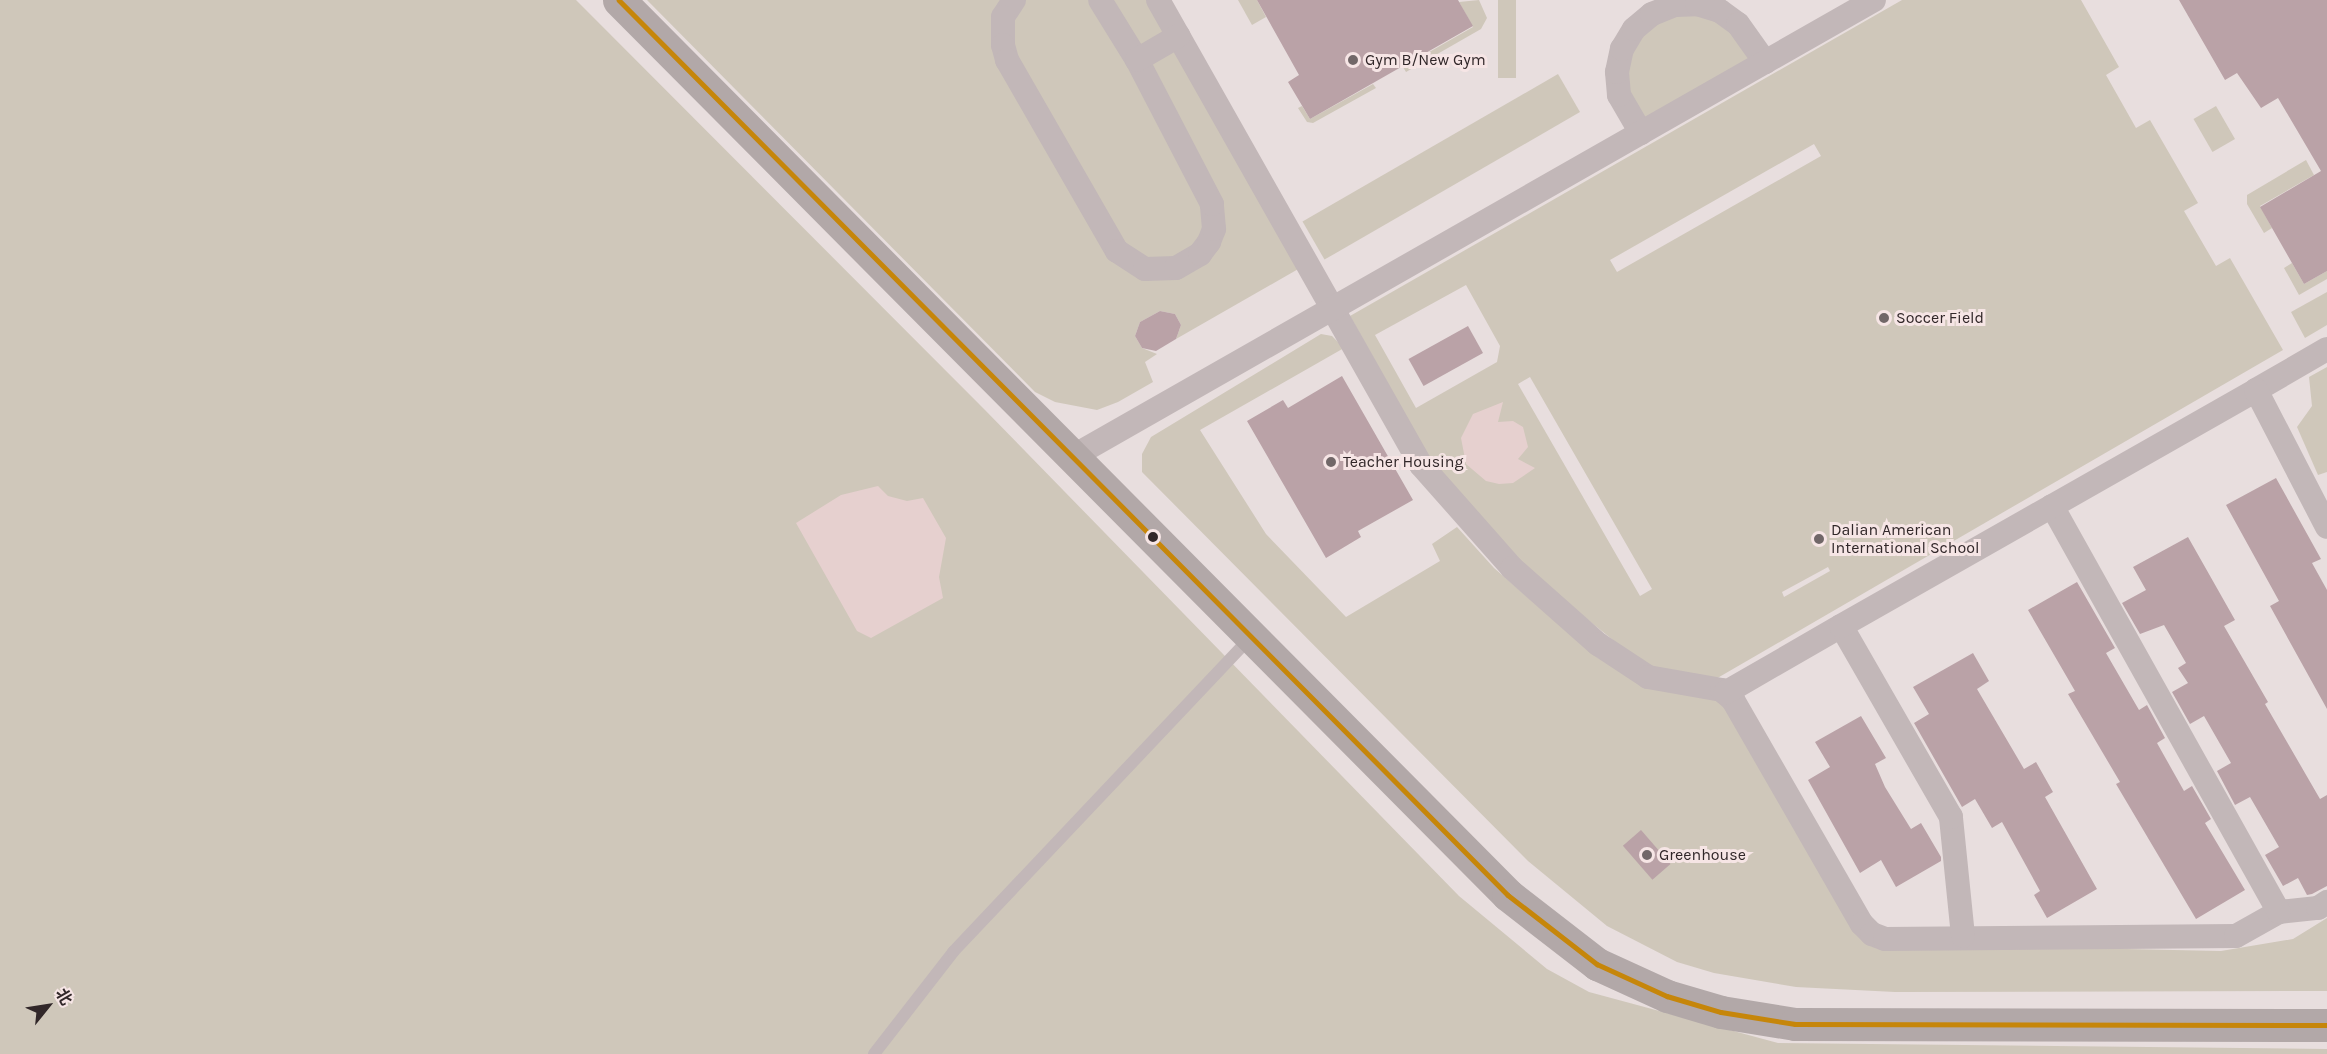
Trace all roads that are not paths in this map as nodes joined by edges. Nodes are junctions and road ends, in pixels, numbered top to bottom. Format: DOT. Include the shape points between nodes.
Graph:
graph roads {
  1 [pos="619,0"];
  2 [pos="1014,0"];
  3 [pos="1100,0"];
  4 [pos="1158,0"];
  5 [pos="1875,0"];
  6 [pos="1846,7"];
  7 [pos="1178,36"];
  8 [pos="1137,60"];
  9 [pos="1765,62"];
  10 [pos="1641,133"];
  11 [pos="1333,309"];
  12 [pos="2327,349"];
  13 [pos="2256,390"];
  14 [pos="1072,457"];
  15 [pos="2052,506"];
  16 [pos="2327,527"];
  17 [pos="1841,626"];
  18 [pos="1251,637"];
  19 [pos="1725,693"];
  20 [pos="2327,902"];
  21 [pos="2279,912"];
  22 [pos="1963,936"];
  23 [pos="2327,1025"];
  24 [pos="874,1054"];
  1 -- 14 [label="street"];
  2 -- 8 [label="street" via="1003,17 1002,31 1013,73 1117,251 1157,272 1176,268 1200,254 1209,242 1215,218 1207,188"];
  3 -- 8 [label="street"];
  4 -- 7 [label="street"];
  5 -- 6 [label="street"];
  6 -- 9 [label="street"];
  7 -- 8 [label="street"];
  7 -- 11 [label="street"];
  9 -- 10 [label="street"];
  9 -- 10 [label="street" via="1738,24 1720,11 1697,4 1674,5 1652,14 1634,29 1622,49 1617,72 1619,95"];
  10 -- 11 [label="street"];
  11 -- 14 [label="street"];
  11 -- 19 [label="street" via="1421,465 1512,568 1598,644 1648,677"];
  12 -- 13 [label="street"];
  13 -- 15 [label="street"];
  13 -- 16 [label="street"];
  14 -- 18 [label="street"];
  15 -- 17 [label="street"];
  15 -- 21 [label="street"];
  17 -- 19 [label="street"];
  17 -- 22 [label="street" via="1951,817"];
  18 -- 23 [label="street" via="1508,896 1571,948 1625,979 1667,996 1721,1012 1795,1024"];
  18 -- 24 [label="lane" via="953,952"];
  19 -- 22 [label="street" via="1743,716 1862,924 1885,939"];
  20 -- 21 [label="street" via="2318,908"];
  21 -- 22 [label="street" via="2236,936"];
}
